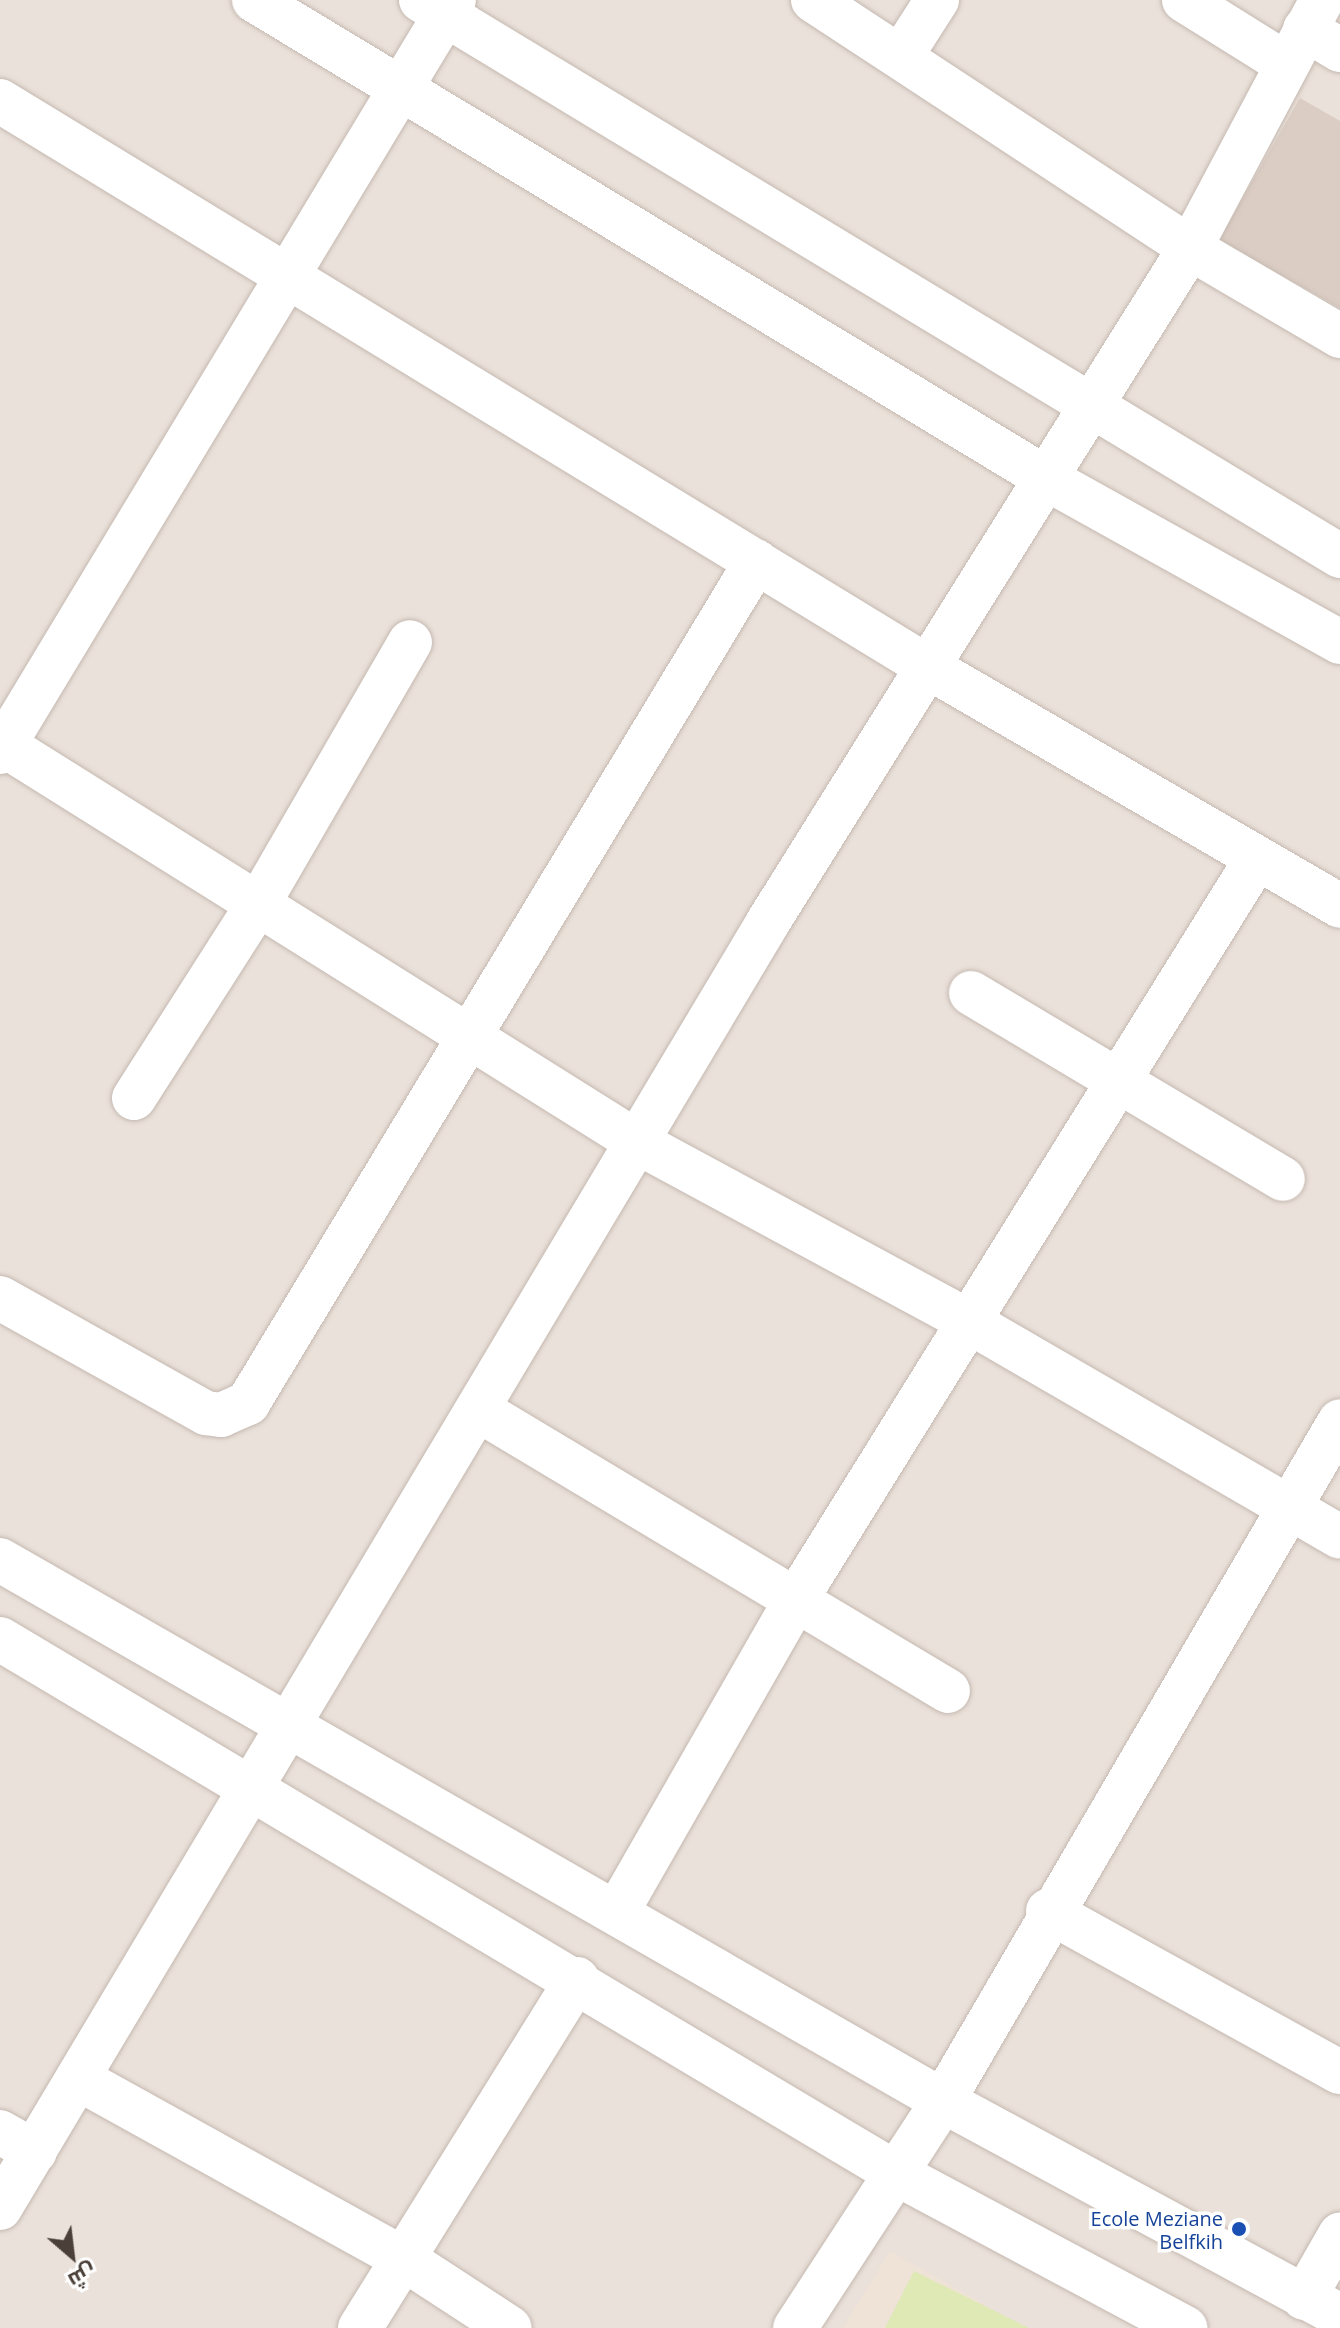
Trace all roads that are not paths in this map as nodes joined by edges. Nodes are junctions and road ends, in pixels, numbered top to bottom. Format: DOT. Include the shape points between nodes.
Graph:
graph roads {
  1 [pos="254,0"];
  2 [pos="813,0"];
  3 [pos="937,0"];
  4 [pos="1184,0"];
  5 [pos="440,5"];
  6 [pos="1313,36"];
  7 [pos="903,53"];
  8 [pos="403,90"];
  9 [pos="5,115"];
  10 [pos="1190,248"];
  11 [pos="292,272"];
  12 [pos="1340,336"];
  13 [pos="1093,408"];
  14 [pos="1049,480"];
  15 [pos="1340,556"];
  16 [pos="756,562"];
  17 [pos="410,642"];
  18 [pos="1340,642"];
  19 [pos="928,667"];
  20 [pos="2,748"];
  21 [pos="1257,858"];
  22 [pos="260,901"];
  23 [pos="1340,906"];
  24 [pos="971,993"];
  25 [pos="468,1036"];
  26 [pos="1122,1082"];
  27 [pos="134,1098"];
  28 [pos="639,1143"];
  29 [pos="1283,1179"];
  30 [pos="0,1298"];
  31 [pos="966,1320"];
  32 [pos="482,1412"];
  33 [pos="1340,1421"];
  34 [pos="1289,1506"];
  35 [pos="1340,1537"];
  36 [pos="0,1560"];
  37 [pos="797,1598"];
  38 [pos="0,1639"];
  39 [pos="948,1691"];
  40 [pos="290,1724"];
  41 [pos="257,1787"];
  42 [pos="1048,1911"];
  43 [pos="617,1912"];
  44 [pos="577,1979"];
  45 [pos="1340,2072"];
  46 [pos="79,2079"];
  47 [pos="943,2101"];
  48 [pos="17,2142"];
  49 [pos="897,2174"];
  50 [pos="0,2208"];
  51 [pos="1340,2235"];
  52 [pos="404,2259"];
  53 [pos="1322,2307"];
  54 [pos="360,2328"];
  55 [pos="510,2328"];
  56 [pos="795,2328"];
  57 [pos="1186,2328"];
  1 -- 8 [label="street"];
  2 -- 7 [label="street"];
  3 -- 7 [label="street"];
  4 -- 6 [label="street"];
  5 -- 8 [label="street"];
  5 -- 13 [label="street"];
  6 -- 10 [label="street"];
  7 -- 10 [label="street"];
  8 -- 11 [label="street"];
  8 -- 14 [label="street"];
  9 -- 11 [label="street"];
  10 -- 12 [label="street"];
  10 -- 13 [label="street"];
  11 -- 16 [label="street"];
  11 -- 20 [label="street"];
  13 -- 14 [label="street"];
  13 -- 15 [label="street"];
  14 -- 18 [label="street"];
  14 -- 19 [label="street"];
  16 -- 19 [label="street"];
  16 -- 25 [label="street"];
  17 -- 22 [label="street"];
  19 -- 21 [label="street"];
  19 -- 28 [label="street"];
  20 -- 22 [label="street"];
  21 -- 23 [label="street"];
  21 -- 26 [label="street"];
  22 -- 25 [label="street"];
  22 -- 27 [label="street"];
  24 -- 26 [label="street"];
  25 -- 28 [label="street"];
  25 -- 30 [label="street" via="314,1302 241,1409 206,1413"];
  26 -- 29 [label="street"];
  26 -- 31 [label="street"];
  28 -- 31 [label="street"];
  28 -- 32 [label="street"];
  31 -- 34 [label="street"];
  31 -- 37 [label="street"];
  32 -- 37 [label="street"];
  32 -- 40 [label="street"];
  33 -- 34 [label="street"];
  34 -- 35 [label="street"];
  34 -- 42 [label="street"];
  36 -- 40 [label="street"];
  37 -- 39 [label="street"];
  37 -- 43 [label="street"];
  38 -- 41 [label="street"];
  40 -- 41 [label="street"];
  40 -- 43 [label="street"];
  41 -- 44 [label="street"];
  41 -- 46 [label="street"];
  42 -- 45 [label="street"];
  42 -- 47 [label="street"];
  43 -- 47 [label="street"];
  44 -- 49 [label="street"];
  44 -- 52 [label="street"];
  46 -- 48 [label="street"];
  46 -- 52 [label="street"];
  47 -- 49 [label="street"];
  47 -- 53 [label="street"];
  48 -- 50 [label="street"];
  49 -- 56 [label="street"];
  49 -- 57 [label="street"];
  51 -- 53 [label="street"];
  52 -- 54 [label="street"];
  52 -- 55 [label="street"];
}
